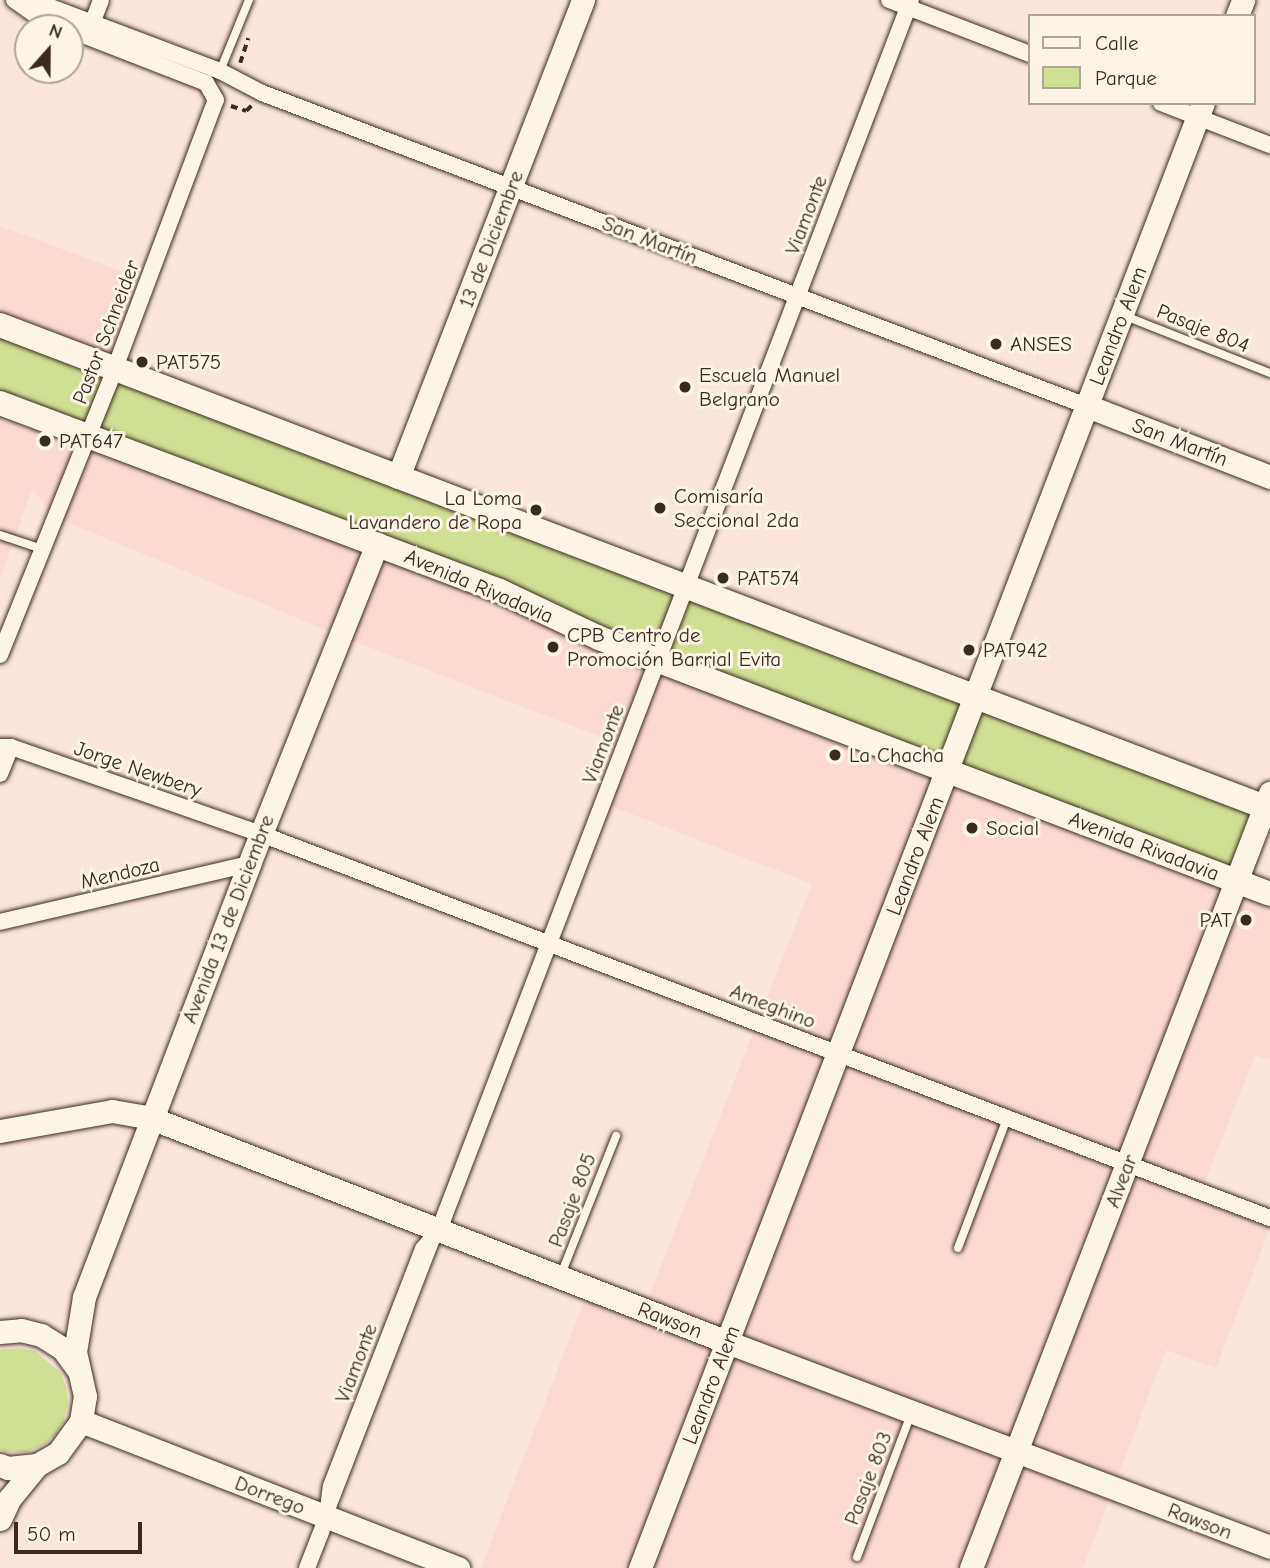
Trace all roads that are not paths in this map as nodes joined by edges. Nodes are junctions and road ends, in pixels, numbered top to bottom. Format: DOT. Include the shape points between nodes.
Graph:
graph roads {
  1 [pos="14,0"];
  2 [pos="32,0"];
  3 [pos="101,0"];
  4 [pos="249,0"];
  5 [pos="583,0"];
  6 [pos="889,0"];
  7 [pos="910,4"];
  8 [pos="34,14"];
  9 [pos="93,21"];
  10 [pos="84,35"];
  11 [pos="1028,53"];
  12 [pos="220,71"];
  13 [pos="1172,105"];
  14 [pos="1201,110"];
  15 [pos="1270,145"];
  16 [pos="512,187"];
  17 [pos="797,296"];
  18 [pos="1122,315"];
  19 [pos="0,325"];
  20 [pos="114,369"];
  21 [pos="1270,373"];
  22 [pos="0,403"];
  23 [pos="1087,406"];
  24 [pos="88,436"];
  25 [pos="398,477"];
  26 [pos="1270,477"];
  27 [pos="0,536"];
  28 [pos="377,544"];
  29 [pos="42,549"];
  30 [pos="688,587"];
  31 [pos="0,655"];
  32 [pos="658,661"];
  33 [pos="976,697"];
  34 [pos="6,747"];
  35 [pos="948,771"];
  36 [pos="0,774"];
  37 [pos="1268,803"];
  38 [pos="261,834"];
  39 [pos="249,864"];
  40 [pos="1236,881"];
  41 [pos="1270,894"];
  42 [pos="0,922"];
  43 [pos="548,943"];
  44 [pos="839,1054"];
  45 [pos="151,1118"];
  46 [pos="1007,1118"];
  47 [pos="0,1131"];
  48 [pos="616,1136"];
  49 [pos="1128,1164"];
  50 [pos="1270,1218"];
  51 [pos="439,1230"];
  52 [pos="958,1248"];
  53 [pos="560,1277"];
  54 [pos="84,1297"];
  55 [pos="0,1332"];
  56 [pos="41,1335"];
  57 [pos="727,1342"];
  58 [pos="79,1371"];
  59 [pos="912,1411"];
  60 [pos="81,1421"];
  61 [pos="1017,1451"];
  62 [pos="0,1465"];
  63 [pos="37,1465"];
  64 [pos="3,1505"];
  65 [pos="327,1517"];
  66 [pos="1270,1547"];
  67 [pos="857,1557"];
  68 [pos="307,1568"];
  69 [pos="458,1568"];
  70 [pos="640,1568"];
  71 [pos="971,1568"];
  1 -- 8 [label="street"];
  2 -- 9 [label="street, San Martín"];
  3 -- 9 [label="street"];
  4 -- 12 [label="lane"];
  5 -- 16 [label="main road, 13 de Diciembre"];
  6 -- 7 [label="street"];
  7 -- 11 [label="street"];
  7 -- 17 [label="street, Viamonte"];
  9 -- 12 [label="street, San Martín"];
  10 -- 20 [label="street, Pastor Schneider" via="206,83 216,100"];
  12 -- 16 [label="street, San Martín" via="262,93"];
  13 -- 14 [label="street"];
  14 -- 15 [label="street"];
  14 -- 18 [label="main road, Leandro Alem"];
  16 -- 17 [label="street, San Martín"];
  16 -- 25 [label="main road, 13 de Diciembre"];
  17 -- 23 [label="street, San Martín"];
  17 -- 30 [label="street, Viamonte"];
  18 -- 21 [label="lane, Pasaje 804"];
  18 -- 23 [label="main road, Leandro Alem"];
  19 -- 20 [label="main road"];
  20 -- 24 [label="street, Pastor Schneider"];
  20 -- 25 [label="main road"];
  22 -- 24 [label="main road, Avenida Rivadavia"];
  23 -- 26 [label="main road, San Martín"];
  23 -- 33 [label="main road, Leandro Alem"];
  24 -- 28 [label="main road, Avenida Rivadavia"];
  24 -- 29 [label="street, Pastor Schneider"];
  25 -- 30 [label="main road"];
  27 -- 29 [label="lane"];
  28 -- 32 [label="main road, Avenida Rivadavia" via="500,591"];
  28 -- 38 [label="main road, Avenida 13 de Diciembre"];
  29 -- 31 [label="street, Pastor Schneider"];
  30 -- 32 [label="street, Viamonte"];
  30 -- 33 [label="main road"];
  32 -- 35 [label="main road, Avenida Rivadavia"];
  32 -- 43 [label="street, Viamonte"];
  33 -- 35 [label="main road, Leandro Alem"];
  33 -- 37 [label="main road"];
  34 -- 36 [label="street"];
  34 -- 38 [label="street, Jorge Newbery"];
  35 -- 40 [label="main road, Avenida Rivadavia"];
  35 -- 44 [label="main road, Leandro Alem"];
  37 -- 40 [label="main road, Alvear"];
  38 -- 39 [label="main road, Avenida 13 de Diciembre"];
  38 -- 43 [label="street, Ameghino"];
  39 -- 42 [label="street, Mendoza"];
  39 -- 45 [label="main road, Avenida 13 de Diciembre"];
  40 -- 41 [label="main road, Avenida Rivadavia"];
  40 -- 49 [label="main road, Alvear"];
  43 -- 44 [label="street, Ameghino"];
  43 -- 51 [label="street, Viamonte"];
  44 -- 46 [label="street, Ameghino"];
  44 -- 57 [label="main road, Leandro Alem"];
  45 -- 47 [label="main road, Rawson" via="111,1111"];
  45 -- 51 [label="main road, Rawson"];
  45 -- 54 [label="main road, Avenida 13 de Diciembre"];
  46 -- 49 [label="street, Ameghino"];
  46 -- 52 [label="lane"];
  48 -- 53 [label="lane, Pasaje 805"];
  49 -- 50 [label="street, Ameghino"];
  49 -- 61 [label="main road, Alvear"];
  51 -- 53 [label="main road, Rawson"];
  51 -- 65 [label="street, Viamonte" via="423,1249 331,1486"];
  53 -- 57 [label="main road, Rawson"];
  54 -- 56 [label="main road" via="62,1325"];
  54 -- 58 [label="main road" via="76,1337"];
  55 -- 56 [label="main road" via="21,1330"];
  56 -- 58 [label="main road" via="63,1349"];
  57 -- 59 [label="main road, Rawson"];
  57 -- 70 [label="main road, Leandro Alem"];
  58 -- 60 [label="main road" via="85,1396"];
  59 -- 61 [label="main road, Rawson"];
  59 -- 67 [label="lane, Pasaje 803"];
  60 -- 63 [label="main road" via="58,1453"];
  60 -- 65 [label="main road, Dorrego"];
  61 -- 66 [label="main road, Rawson"];
  61 -- 71 [label="main road, Alvear"];
  62 -- 63 [label="main road"];
  63 -- 64 [label="main road"];
  65 -- 68 [label="street, Viamonte"];
  65 -- 69 [label="main road, Dorrego"];
}
